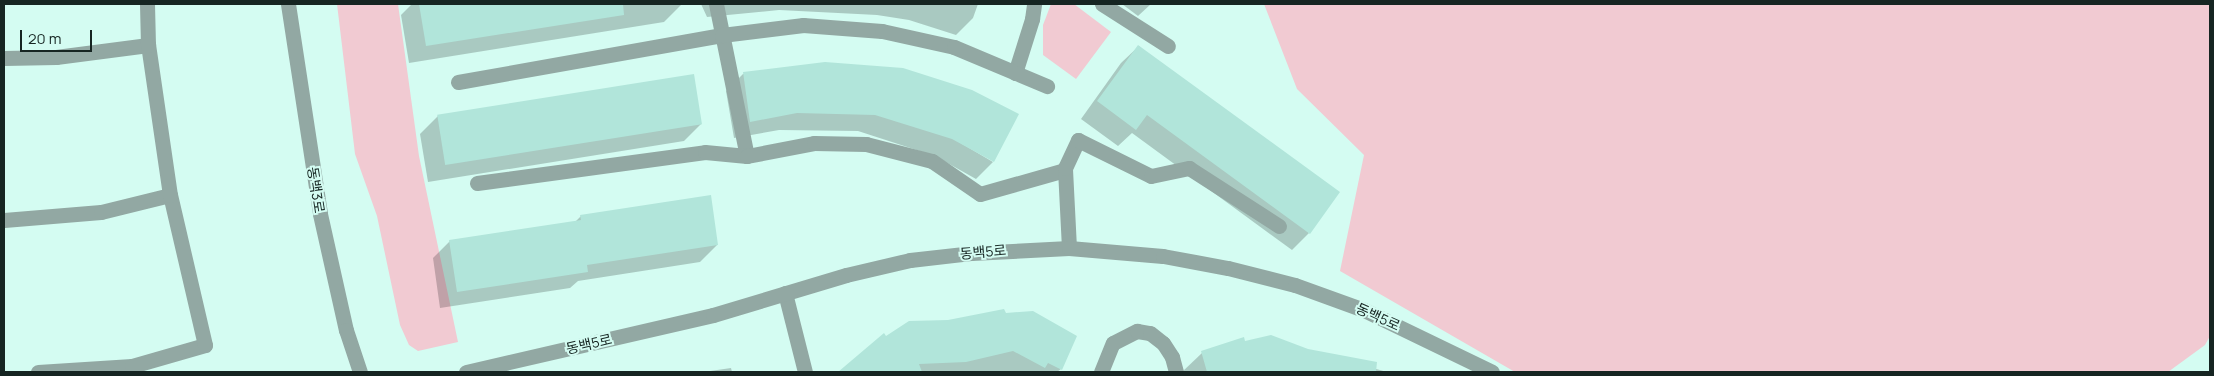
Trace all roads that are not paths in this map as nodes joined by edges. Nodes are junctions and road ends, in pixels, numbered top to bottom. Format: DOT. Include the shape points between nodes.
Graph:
graph roads {
  1 [pos="147,4"];
  2 [pos="288,4"];
  3 [pos="716,4"];
  4 [pos="1034,4"];
  5 [pos="1102,4"];
  6 [pos="722,35"];
  7 [pos="148,45"];
  8 [pos="1168,46"];
  9 [pos="4,58"];
  10 [pos="1015,72"];
  11 [pos="458,82"];
  12 [pos="1047,86"];
  13 [pos="747,156"];
  14 [pos="1066,170"];
  15 [pos="477,183"];
  16 [pos="170,195"];
  17 [pos="4,220"];
  18 [pos="1279,226"];
  19 [pos="1069,248"];
  20 [pos="784,293"];
  21 [pos="38,372"];
  22 [pos="360,372"];
  23 [pos="466,372"];
  24 [pos="805,372"];
  25 [pos="1101,372"];
  26 [pos="1176,372"];
  27 [pos="1492,372"];
  1 -- 7 [label="street"];
  2 -- 22 [label="street, 동백3로" via="320,214 346,330"];
  3 -- 6 [label="street"];
  4 -- 10 [label="street"];
  5 -- 8 [label="street"];
  6 -- 10 [label="street" via="803,25 882,31 954,47"];
  6 -- 11 [label="street"];
  6 -- 13 [label="street"];
  7 -- 9 [label="street" via="56,57"];
  7 -- 16 [label="street"];
  10 -- 12 [label="street"];
  13 -- 14 [label="street" via="814,143 866,144 932,161 980,194"];
  13 -- 15 [label="street" via="705,152"];
  14 -- 18 [label="street" via="1078,140 1152,176 1189,168"];
  14 -- 19 [label="street"];
  16 -- 17 [label="street" via="101,212"];
  16 -- 21 [label="street" via="205,345 132,366"];
  19 -- 20 [label="street, 동백5로" via="910,260"];
  19 -- 27 [label="street, 동백5로" via="1163,256 1295,285 1364,310"];
  20 -- 23 [label="street, 동백5로" via="713,315"];
  20 -- 24 [label="street"];
  25 -- 26 [label="street" via="1113,343 1137,331 1150,333 1163,343"];
}
